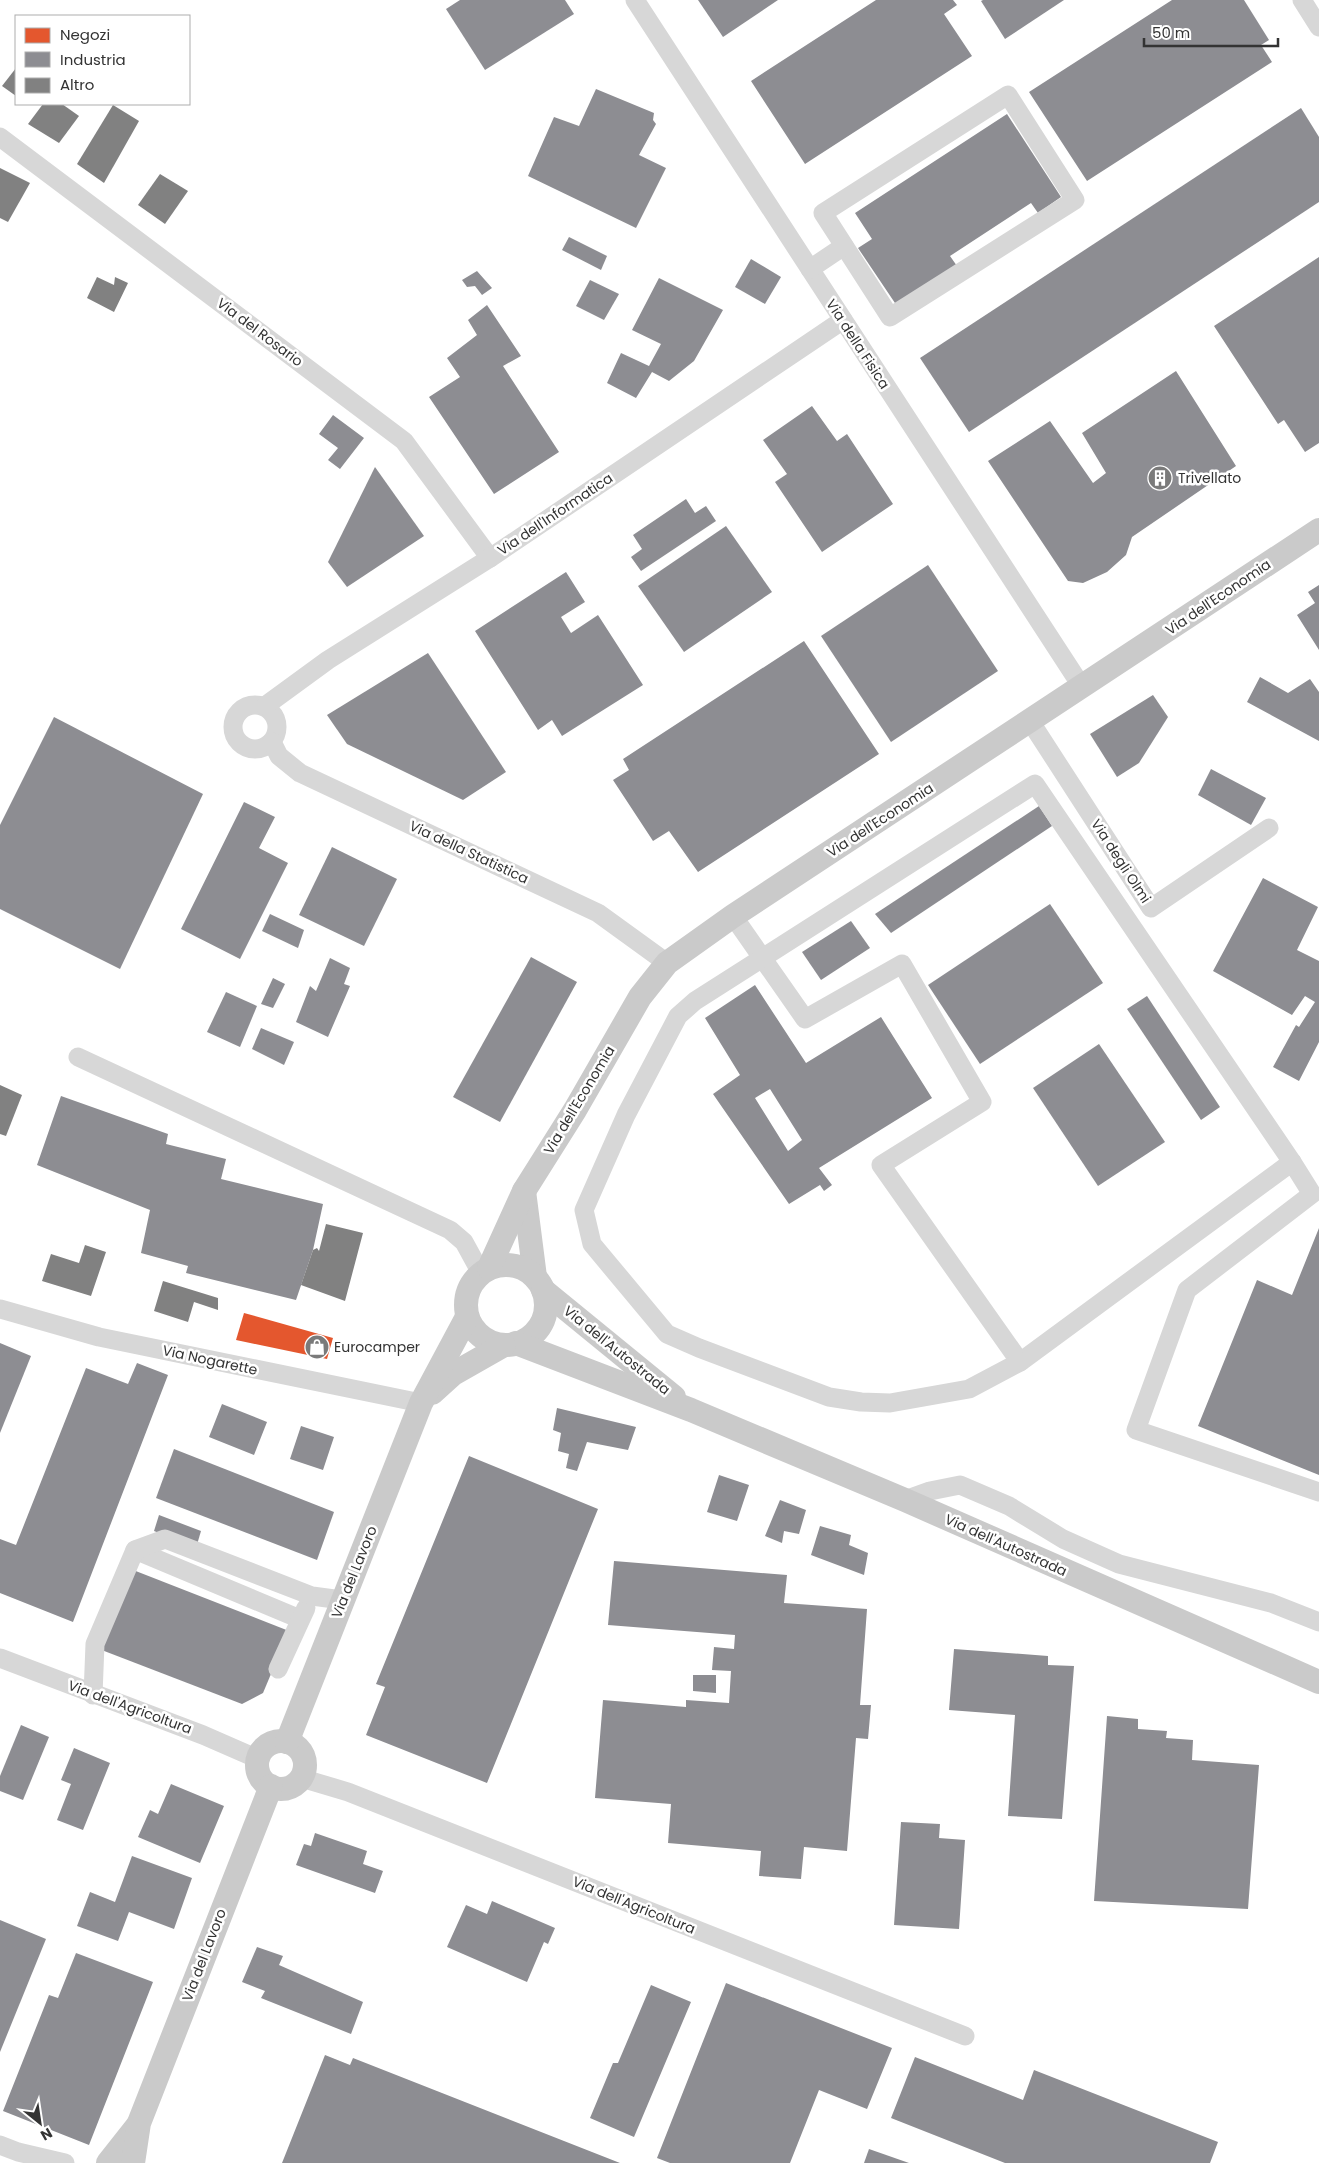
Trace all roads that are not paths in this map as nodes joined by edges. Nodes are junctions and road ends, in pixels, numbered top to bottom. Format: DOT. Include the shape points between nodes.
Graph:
graph roads {
  1 [pos="635,0"];
  2 [pos="1302,0"];
  3 [pos="1319,27"];
  4 [pos="0,137"];
  5 [pos="844,246"];
  6 [pos="810,269"];
  7 [pos="843,320"];
  8 [pos="1319,530"];
  9 [pos="490,558"];
  10 [pos="1082,687"];
  11 [pos="265,706"];
  12 [pos="1030,721"];
  13 [pos="272,742"];
  14 [pos="1269,828"];
  15 [pos="733,916"];
  16 [pos="763,958"];
  17 [pos="667,963"];
  18 [pos="78,1058"];
  19 [pos="1292,1162"];
  20 [pos="524,1191"];
  21 [pos="485,1271"];
  22 [pos="539,1284"];
  23 [pos="0,1309"];
  24 [pos="467,1317"];
  25 [pos="510,1344"];
  26 [pos="1020,1362"];
  27 [pos="421,1403"];
  28 [pos="691,1410"];
  29 [pos="1319,1492"];
  30 [pos="905,1500"];
  31 [pos="134,1550"];
  32 [pos="312,1596"];
  33 [pos="342,1600"];
  34 [pos="300,1620"];
  35 [pos="1319,1622"];
  36 [pos="0,1658"];
  37 [pos="278,1668"];
  38 [pos="1319,1682"];
  39 [pos="93,1695"];
  40 [pos="287,1742"];
  41 [pos="258,1759"];
  42 [pos="301,1778"];
  43 [pos="271,1786"];
  44 [pos="965,2036"];
  45 [pos="139,2123"];
  46 [pos="0,2145"];
  47 [pos="0,2158"];
  48 [pos="12,2163"];
  49 [pos="65,2163"];
  50 [pos="108,2163"];
  51 [pos="133,2163"];
  1 -- 6 [label="street, Via della Fisica"];
  2 -- 3 [label="street"];
  4 -- 9 [label="street, Via del Rosario" via="404,441"];
  5 -- 5 [label="street" via="823,213 1008,95 1075,200 890,318"];
  5 -- 6 [label="street"];
  6 -- 7 [label="street, Via della Fisica"];
  7 -- 9 [label="street, Via dell'Informatica"];
  7 -- 10 [label="street, Via della Fisica"];
  8 -- 10 [label="main road, Via dell'Economia"];
  9 -- 11 [label="street, Via dell'Informatica" via="328,660"];
  10 -- 12 [label="main road, Via dell'Economia"];
  11 -- 13 [label="street" via="278,723"];
  11 -- 13 [label="street" via="251,705 239,711 233,731 246,748 260,749"];
  12 -- 14 [label="street, Via degli Olmi" via="1151,908"];
  12 -- 15 [label="main road, Via dell'Economia"];
  13 -- 17 [label="street, Via della Statistica" via="279,756 300,773 598,913"];
  15 -- 16 [label="street"];
  15 -- 17 [label="main road, Via dell'Economia"];
  16 -- 19 [label="street" via="1035,784"];
  16 -- 26 [label="street" via="805,1018 902,964 982,1102 881,1165"];
  16 -- 26 [label="street" via="678,1016 626,1115 584,1210 592,1244 667,1334 829,1397 890,1403 969,1389"];
  17 -- 20 [label="main road, Via dell'Economia" via="640,997"];
  18 -- 21 [label="street" via="450,1230 464,1242"];
  19 -- 26 [label="street"];
  19 -- 29 [label="street" via="1312,1194 1187,1290 1136,1430"];
  20 -- 21 [label="main road, Via dell'Economia"];
  20 -- 22 [label="main road"];
  21 -- 22 [label="main road, Via dell'Autostrada" via="501,1265 514,1265 525,1270"];
  21 -- 24 [label="main road" via="472,1282 467,1293"];
  22 -- 25 [label="main road, Via dell'Autostrada" via="546,1303 544,1317 528,1338"];
  22 -- 28 [label="main road, Via dell'Autostrada"];
  23 -- 27 [label="street, Via Nogarette" via="99,1337"];
  24 -- 25 [label="main road, Via dell'Autostrada" via="481,1337"];
  24 -- 27 [label="main road, Via del Lavoro"];
  25 -- 27 [label="main road, Via del Lavoro" via="453,1374"];
  25 -- 28 [label="main road, Via dell'Autostrada"];
  27 -- 33 [label="main road, Via del Lavoro"];
  28 -- 30 [label="main road, Via dell'Autostrada"];
  30 -- 35 [label="street" via="960,1485 1010,1506 1063,1539 1119,1564 1272,1602"];
  30 -- 38 [label="main road, Via dell'Autostrada"];
  31 -- 32 [label="street" via="165,1539"];
  31 -- 34 [label="street"];
  31 -- 39 [label="street" via="94,1644"];
  32 -- 33 [label="street"];
  32 -- 34 [label="street"];
  33 -- 40 [label="main road, Via del Lavoro"];
  34 -- 37 [label="street"];
  36 -- 39 [label="street, Via dell'Agricoltura"];
  39 -- 41 [label="street, Via dell'Agricoltura"];
  40 -- 41 [label="main road" via="272,1743"];
  40 -- 42 [label="main road" via="294,1745 303,1757"];
  41 -- 43 [label="main road" via="258,1772"];
  42 -- 43 [label="main road" via="284,1789"];
  42 -- 44 [label="street, Via dell'Agricoltura" via="348,1792"];
  43 -- 45 [label="main road, Via del Lavoro"];
  45 -- 50 [label="main road, Via del Lavoro"];
  45 -- 51 [label="main road, Via del Lavoro"];
  46 -- 49 [label="street"];
  47 -- 48 [label="street"];
}
